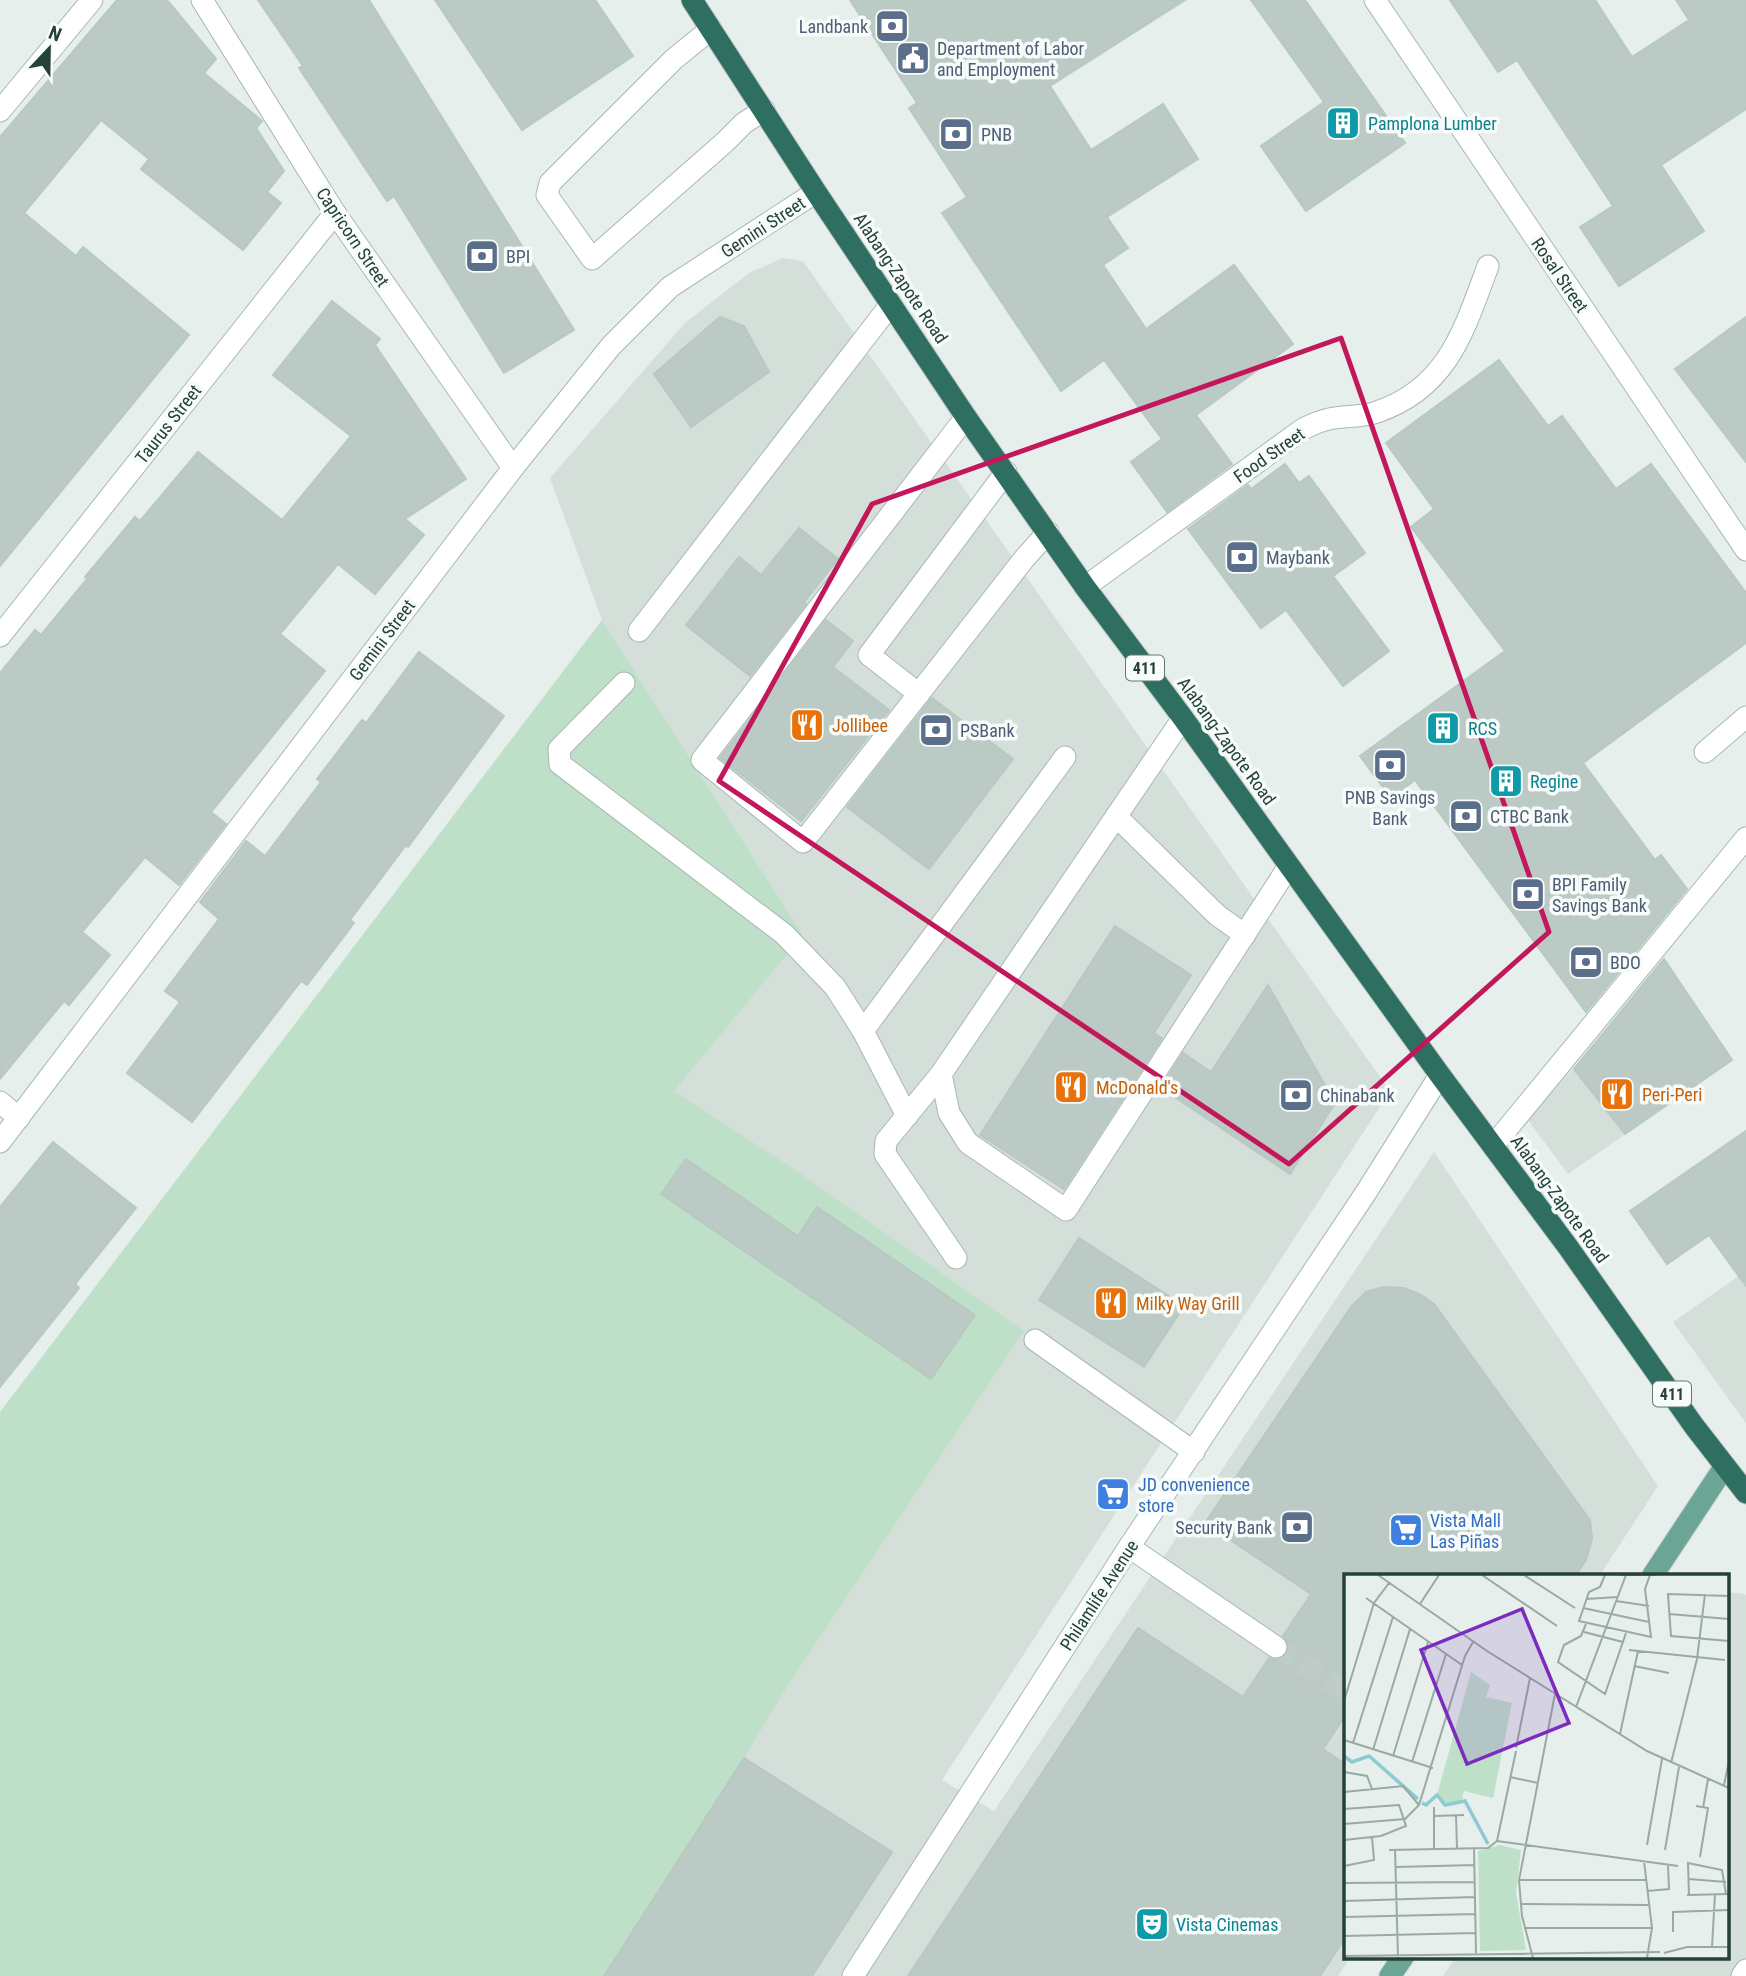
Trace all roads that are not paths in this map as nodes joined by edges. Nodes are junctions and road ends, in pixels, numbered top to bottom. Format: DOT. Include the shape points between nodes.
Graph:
graph roads {
  1 [pos="92,0"];
  2 [pos="202,0"];
  3 [pos="692,0"];
  4 [pos="1375,0"];
  5 [pos="711,29"];
  6 [pos="764,110"];
  7 [pos="0,111"];
  8 [pos="816,192"];
  9 [pos="335,213"];
  10 [pos="1488,267"];
  11 [pos="891,304"];
  12 [pos="966,417"];
  13 [pos="513,468"];
  14 [pos="1006,472"];
  15 [pos="1048,532"];
  16 [pos="1746,550"];
  17 [pos="1085,587"];
  18 [pos="639,631"];
  19 [pos="0,636"];
  20 [pos="624,683"];
  21 [pos="919,694"];
  22 [pos="1746,717"];
  23 [pos="1183,718"];
  24 [pos="1705,752"];
  25 [pos="1065,757"];
  26 [pos="1116,817"];
  27 [pos="1746,838"];
  28 [pos="1289,866"];
  29 [pos="1245,935"];
  30 [pos="863,1031"];
  31 [pos="941,1074"];
  32 [pos="1440,1075"];
  33 [pos="0,1102"];
  34 [pos="907,1116"];
  35 [pos="19,1118"];
  36 [pos="0,1142"];
  37 [pos="1493,1146"];
  38 [pos="956,1258"];
  39 [pos="1035,1340"];
  40 [pos="1194,1452"];
  41 [pos="1725,1466"];
  42 [pos="1746,1493"];
  43 [pos="1129,1548"];
  44 [pos="1654,1574"];
  45 [pos="1276,1647"];
  46 [pos="1402,1958"];
  47 [pos="1746,1970"];
  48 [pos="853,1976"];
  49 [pos="1390,1976"];
  50 [pos="1742,1976"];
  1 -- 7 [label="street"];
  2 -- 9 [label="street, Capricorn Street"];
  3 -- 5 [label="highway, Alabang-Zapote Road / 411"];
  4 -- 16 [label="street, Rosal Street"];
  5 -- 6 [label="highway, Alabang-Zapote Road / 411"];
  5 -- 6 [label="street" via="674,59 550,183 547,195 592,259"];
  6 -- 8 [label="highway, Alabang-Zapote Road / 411"];
  8 -- 11 [label="highway, Alabang-Zapote Road / 411"];
  8 -- 13 [label="street, Gemini Street" via="670,287 611,346"];
  9 -- 13 [label="street, Capricorn Street"];
  9 -- 19 [label="street, Taurus Street"];
  10 -- 17 [label="street, Food Street" via="1443,367 1425,386 1375,413 1328,419 1303,429"];
  11 -- 12 [label="highway, Alabang-Zapote Road / 411"];
  11 -- 18 [label="street"];
  12 -- 14 [label="highway, Alabang-Zapote Road / 411"];
  12 -- 21 [label="street" via="702,760 803,842"];
  13 -- 35 [label="street, Gemini Street"];
  14 -- 15 [label="highway, Alabang-Zapote Road / 411"];
  14 -- 21 [label="street" via="869,655"];
  15 -- 17 [label="highway, Alabang-Zapote Road / 411"];
  15 -- 21 [label="street"];
  17 -- 23 [label="highway, Alabang-Zapote Road / 411"];
  20 -- 30 [label="street" via="559,749 560,764 784,934 835,987"];
  22 -- 24 [label="street"];
  23 -- 26 [label="street"];
  23 -- 28 [label="highway, Alabang-Zapote Road / 411"];
  25 -- 30 [label="street"];
  26 -- 29 [label="street" via="1217,915"];
  26 -- 31 [label="street"];
  27 -- 37 [label="street"];
  28 -- 29 [label="street"];
  28 -- 32 [label="highway, Alabang-Zapote Road / 411"];
  29 -- 31 [label="street" via="1066,1210 968,1143 949,1113"];
  30 -- 34 [label="street"];
  31 -- 34 [label="street"];
  32 -- 37 [label="highway, Alabang-Zapote Road / 411"];
  32 -- 40 [label="street, Philamlife Avenue"];
  33 -- 35 [label="street"];
  34 -- 38 [label="street" via="886,1141 886,1154"];
  35 -- 36 [label="street, Gemini Street"];
  37 -- 41 [label="highway, Alabang-Zapote Road / 411"];
  39 -- 40 [label="street"];
  40 -- 43 [label="street, Philamlife Avenue"];
  41 -- 42 [label="highway, Alabang-Zapote Road / 411"];
  41 -- 44 [label="main road"];
  43 -- 45 [label="street"];
  43 -- 48 [label="street, Philamlife Avenue"];
  46 -- 49 [label="main road"];
  47 -- 50 [label="street"];
}
